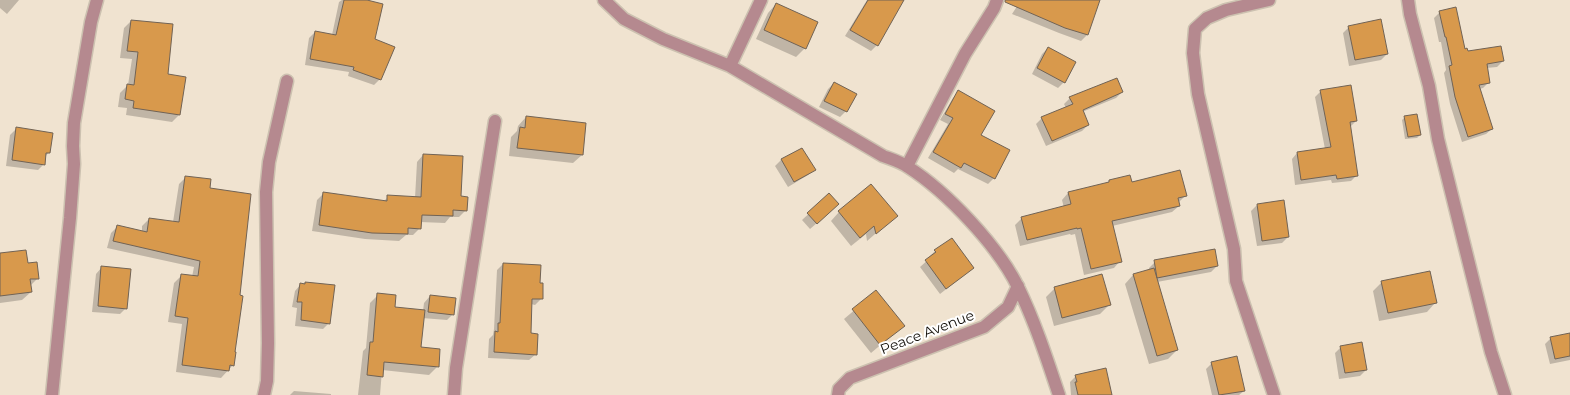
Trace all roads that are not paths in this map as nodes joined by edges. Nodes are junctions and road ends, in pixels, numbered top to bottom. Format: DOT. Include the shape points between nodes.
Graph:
graph roads {
  1 [pos="96,0"];
  2 [pos="604,0"];
  3 [pos="761,0"];
  4 [pos="997,0"];
  5 [pos="1269,0"];
  6 [pos="1408,0"];
  7 [pos="730,66"];
  8 [pos="287,81"];
  9 [pos="495,121"];
  10 [pos="907,166"];
  11 [pos="1018,286"];
  12 [pos="52,395"];
  13 [pos="264,395"];
  14 [pos="454,395"];
  15 [pos="838,395"];
  16 [pos="1059,395"];
  17 [pos="1274,395"];
  18 [pos="1505,395"];
  1 -- 12 [label="street" via="74,123 70,218"];
  2 -- 7 [label="street" via="624,19"];
  3 -- 7 [label="street"];
  4 -- 10 [label="street"];
  5 -- 17 [label="street" via="1207,18 1195,29 1193,53 1198,94 1234,249 1236,281"];
  6 -- 18 [label="street" via="1429,86 1438,140 1491,352"];
  7 -- 10 [label="street" via="883,156"];
  8 -- 13 [label="street" via="269,162 266,192 268,343"];
  9 -- 14 [label="street"];
  10 -- 11 [label="street" via="947,198 979,232"];
  11 -- 15 [label="street, Peace Avenue" via="1008,307 984,327 850,378 839,388"];
  11 -- 16 [label="street"];
}
